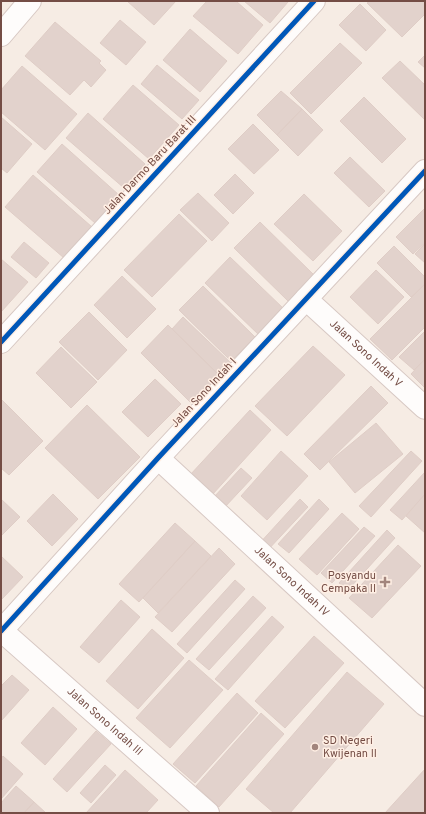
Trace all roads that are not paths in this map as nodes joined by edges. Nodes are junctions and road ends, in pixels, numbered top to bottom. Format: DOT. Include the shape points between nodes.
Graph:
graph roads {
  1 [pos="30,1"];
  2 [pos="314,1"];
  3 [pos="1,35"];
  4 [pos="425,171"];
  5 [pos="306,299"];
  6 [pos="1,342"];
  7 [pos="425,408"];
  8 [pos="158,458"];
  9 [pos="1,631"];
  10 [pos="425,705"];
  11 [pos="208,813"];
  1 -- 3 [label="street"];
  2 -- 6 [label="street, Jalan Darmo Baru Barat III"];
  4 -- 5 [label="street, Jalan Sono Indah I"];
  5 -- 7 [label="street, Jalan Sono Indah V"];
  5 -- 8 [label="street, Jalan Sono Indah I"];
  8 -- 9 [label="street, Jalan Sono Indah I"];
  8 -- 10 [label="street, Jalan Sono Indah IV"];
  9 -- 11 [label="street, Jalan Sono Indah III"];
}
